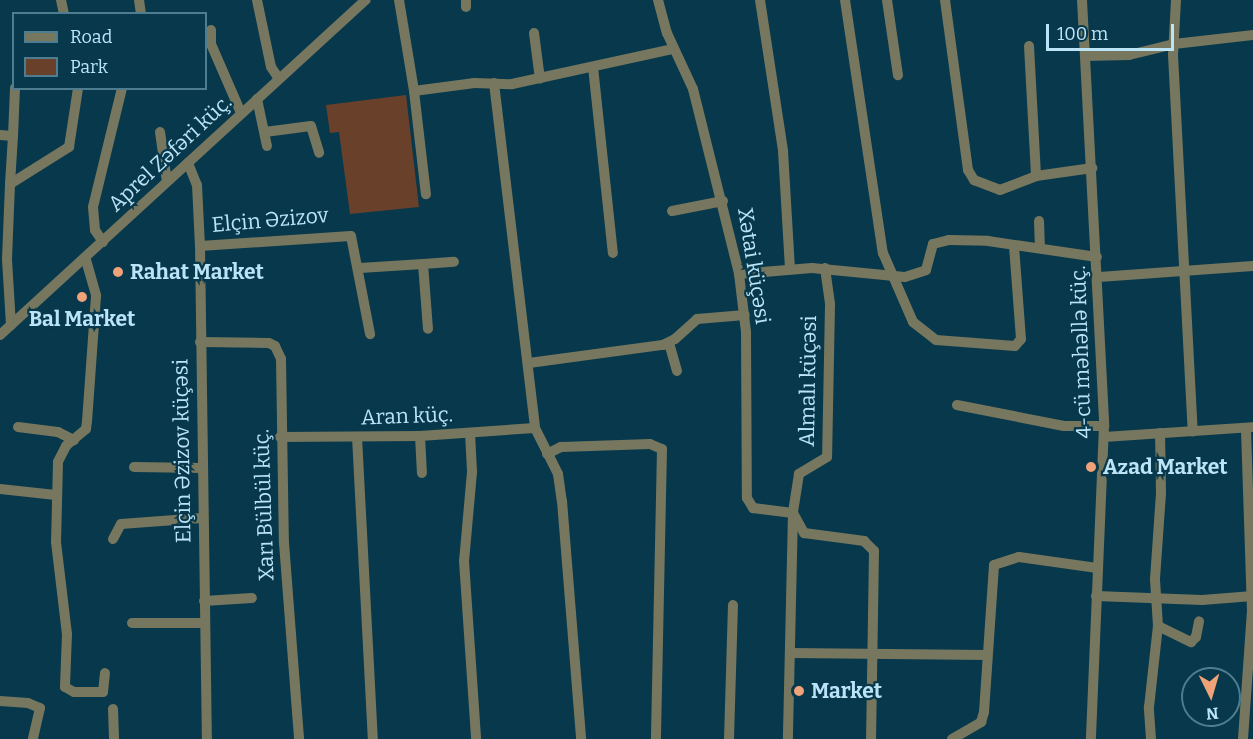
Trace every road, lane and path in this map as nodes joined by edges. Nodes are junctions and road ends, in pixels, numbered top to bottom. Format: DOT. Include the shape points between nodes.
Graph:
graph roads {
  1 [pos="257,0"];
  2 [pos="366,0"];
  3 [pos="399,0"];
  4 [pos="660,0"];
  5 [pos="760,0"];
  6 [pos="844,0"];
  7 [pos="887,0"];
  8 [pos="945,0"];
  9 [pos="1082,0"];
  10 [pos="1176,0"];
  11 [pos="211,30"];
  12 [pos="534,33"];
  13 [pos="1253,35"];
  14 [pos="1174,44"];
  15 [pos="1029,46"];
  16 [pos="673,49"];
  17 [pos="1085,56"];
  18 [pos="593,67"];
  19 [pos="898,75"];
  20 [pos="279,79"];
  21 [pos="540,79"];
  22 [pos="494,83"];
  23 [pos="15,90"];
  24 [pos="78,90"];
  25 [pos="122,90"];
  26 [pos="414,91"];
  27 [pos="257,99"];
  28 [pos="241,113"];
  29 [pos="160,132"];
  30 [pos="265,132"];
  31 [pos="0,135"];
  32 [pos="13,136"];
  33 [pos="267,146"];
  34 [pos="319,153"];
  35 [pos="188,163"];
  36 [pos="1092,168"];
  37 [pos="1036,176"];
  38 [pos="167,182"];
  39 [pos="10,184"];
  40 [pos="426,194"];
  41 [pos="723,201"];
  42 [pos="672,211"];
  43 [pos="1039,222"];
  44 [pos="103,242"];
  45 [pos="1014,244"];
  46 [pos="200,246"];
  47 [pos="1040,249"];
  48 [pos="613,253"];
  49 [pos="1097,257"];
  50 [pos="86,260"];
  51 [pos="454,262"];
  52 [pos="423,264"];
  53 [pos="1253,266"];
  54 [pos="360,268"];
  55 [pos="825,268"];
  56 [pos="790,269"];
  57 [pos="1187,271"];
  58 [pos="739,274"];
  59 [pos="895,277"];
  60 [pos="1099,278"];
  61 [pos="745,315"];
  62 [pos="11,325"];
  63 [pos="428,329"];
  64 [pos="370,334"];
  65 [pos="0,335"];
  66 [pos="200,342"];
  67 [pos="669,343"];
  68 [pos="529,363"];
  69 [pos="677,371"];
  70 [pos="957,405"];
  71 [pos="18,427"];
  72 [pos="1250,427"];
  73 [pos="536,428"];
  74 [pos="1104,431"];
  75 [pos="1193,431"];
  76 [pos="470,433"];
  77 [pos="1160,433"];
  78 [pos="420,436"];
  79 [pos="280,437"];
  80 [pos="357,437"];
  81 [pos="74,440"];
  82 [pos="547,454"];
  83 [pos="134,467"];
  84 [pos="201,468"];
  85 [pos="422,473"];
  86 [pos="0,489"];
  87 [pos="56,495"];
  88 [pos="793,513"];
  89 [pos="202,518"];
  90 [pos="113,539"];
  91 [pos="1097,568"];
  92 [pos="1096,596"];
  93 [pos="1252,596"];
  94 [pos="252,597"];
  95 [pos="1156,599"];
  96 [pos="204,601"];
  97 [pos="733,605"];
  98 [pos="1198,621"];
  99 [pos="132,623"];
  100 [pos="204,623"];
  101 [pos="1158,626"];
  102 [pos="790,653"];
  103 [pos="871,654"];
  104 [pos="987,655"];
  105 [pos="105,673"];
  106 [pos="0,701"];
  107 [pos="113,709"];
  108 [pos="33,739"];
  109 [pos="114,739"];
  110 [pos="207,739"];
  111 [pos="299,739"];
  112 [pos="373,739"];
  113 [pos="476,739"];
  114 [pos="581,739"];
  115 [pos="656,739"];
  116 [pos="729,739"];
  117 [pos="789,739"];
  118 [pos="871,739"];
  119 [pos="952,739"];
  120 [pos="1091,739"];
  121 [pos="1151,739"];
  122 [pos="1243,739"];
  1 -- 20 [label="street" via="271,67"];
  2 -- 20 [label="street, Aprel Zəfəri küç."];
  3 -- 26 [label="street"];
  4 -- 16 [label="street, Xətai küçəsi"];
  5 -- 56 [label="street" via="783,151"];
  6 -- 59 [label="street" via="883,253"];
  7 -- 19 [label="street"];
  8 -- 37 [label="street" via="970,176 1000,190"];
  9 -- 17 [label="street, 4-cü məhəllə küç."];
  10 -- 14 [label="street"];
  11 -- 28 [label="street" via="211,44 229,77"];
  12 -- 21 [label="street"];
  13 -- 14 [label="street"];
  14 -- 17 [label="street" via="1129,55"];
  14 -- 57 [label="street"];
  15 -- 37 [label="street"];
  16 -- 18 [label="street"];
  16 -- 41 [label="street, Xətai küçəsi" via="693,89"];
  17 -- 36 [label="street, 4-cü məhəllə küç."];
  18 -- 21 [label="street"];
  18 -- 48 [label="street"];
  20 -- 27 [label="street, Aprel Zəfəri küç."];
  21 -- 22 [label="street"];
  22 -- 26 [label="street"];
  22 -- 68 [label="street"];
  23 -- 32 [label="street"];
  24 -- 39 [label="street" via="69,147"];
  25 -- 44 [label="street" via="93,207 95,230"];
  26 -- 40 [label="street"];
  27 -- 28 [label="street, Aprel Zəfəri küç."];
  27 -- 30 [label="street"];
  28 -- 35 [label="street, Aprel Zəfəri küç."];
  29 -- 38 [label="street"];
  30 -- 33 [label="street"];
  30 -- 34 [label="street" via="311,126"];
  31 -- 32 [label="street"];
  32 -- 39 [label="street"];
  35 -- 38 [label="street, Aprel Zəfəri küç."];
  35 -- 46 [label="street, Elçin Əzizov küçəsi" via="196,185"];
  36 -- 37 [label="street"];
  36 -- 49 [label="street, 4-cü məhəllə küç."];
  38 -- 44 [label="street, Aprel Zəfəri küç."];
  39 -- 62 [label="street" via="7,259"];
  41 -- 42 [label="street"];
  41 -- 58 [label="street, Xətai küçəsi"];
  43 -- 47 [label="street"];
  44 -- 50 [label="street, Aprel Zəfəri küç."];
  45 -- 47 [label="street"];
  45 -- 59 [label="street" via="938,241 930,248 926,270"];
  45 -- 59 [label="street" via="1021,339 1015,346 930,338 910,316"];
  46 -- 54 [label="street, Elçin Əzizov" via="347,234 354,241"];
  46 -- 66 [label="street, Elçin Əzizov küçəsi"];
  47 -- 49 [label="street"];
  49 -- 60 [label="street, 4-cü məhəllə küç."];
  50 -- 62 [label="street, Aprel Zəfəri küç."];
  50 -- 81 [label="street" via="96,296 86,429"];
  51 -- 52 [label="street"];
  52 -- 54 [label="street"];
  52 -- 63 [label="street"];
  53 -- 57 [label="street"];
  54 -- 64 [label="street, Elçin Əzizov"];
  55 -- 56 [label="street"];
  55 -- 59 [label="street"];
  55 -- 88 [label="street, Almalı küçəsi" via="830,305 827,456 799,474"];
  56 -- 58 [label="street"];
  57 -- 60 [label="street"];
  57 -- 75 [label="street"];
  58 -- 61 [label="street, Xətai küçəsi"];
  60 -- 74 [label="street, 4-cü məhəllə küç."];
  61 -- 67 [label="street" via="697,319"];
  61 -- 88 [label="street, Xətai küçəsi" via="747,498 753,508"];
  62 -- 65 [label="street, Aprel Zəfəri küç."];
  66 -- 79 [label="street, Xarı Bülbül küç." via="275,346 281,359"];
  66 -- 84 [label="street, Elçin Əzizov küçəsi"];
  67 -- 68 [label="street"];
  67 -- 69 [label="street"];
  68 -- 73 [label="street"];
  70 -- 74 [label="street"];
  71 -- 81 [label="street" via="58,432"];
  72 -- 75 [label="street"];
  72 -- 93 [label="street"];
  73 -- 76 [label="street, Aran küç."];
  73 -- 82 [label="street"];
  74 -- 77 [label="street"];
  74 -- 91 [label="street, 4-cü məhəllə küç."];
  75 -- 77 [label="street"];
  76 -- 78 [label="street, Aran küç."];
  76 -- 113 [label="street" via="472,472 464,561"];
  77 -- 95 [label="street"];
  78 -- 80 [label="street, Aran küç."];
  78 -- 85 [label="street"];
  79 -- 80 [label="street, Aran küç."];
  79 -- 111 [label="street, Xarı Bülbül küç." via="288,622"];
  80 -- 112 [label="street"];
  81 -- 87 [label="street" via="58,462"];
  82 -- 114 [label="street" via="558,474 562,501"];
  82 -- 115 [label="street" via="561,447 650,444 662,449"];
  83 -- 84 [label="street"];
  84 -- 89 [label="street, Elçin Əzizov küçəsi"];
  86 -- 87 [label="street"];
  87 -- 105 [label="street" via="56,542 67,634 65,687 74,692 104,692"];
  88 -- 102 [label="street"];
  88 -- 103 [label="street" via="804,533 864,541 874,551"];
  89 -- 90 [label="street" via="121,524"];
  89 -- 96 [label="street, Elçin Əzizov küçəsi"];
  91 -- 92 [label="street, 4-cü məhəllə küç."];
  91 -- 104 [label="street" via="1019,557 994,565"];
  92 -- 95 [label="street"];
  92 -- 120 [label="street, 4-cü məhəllə küç."];
  93 -- 95 [label="street"];
  93 -- 122 [label="street"];
  94 -- 96 [label="street"];
  95 -- 101 [label="street"];
  96 -- 100 [label="street, Elçin Əzizov küçəsi"];
  97 -- 116 [label="street"];
  98 -- 101 [label="street" via="1196,637 1191,642"];
  99 -- 100 [label="street"];
  100 -- 110 [label="street, Elçin Əzizov küçəsi"];
  101 -- 121 [label="street" via="1149,707"];
  102 -- 103 [label="street"];
  102 -- 117 [label="street"];
  103 -- 104 [label="street"];
  103 -- 118 [label="street"];
  104 -- 119 [label="street" via="981,722"];
  106 -- 108 [label="street" via="35,704 40,708"];
  107 -- 109 [label="street"];
}
